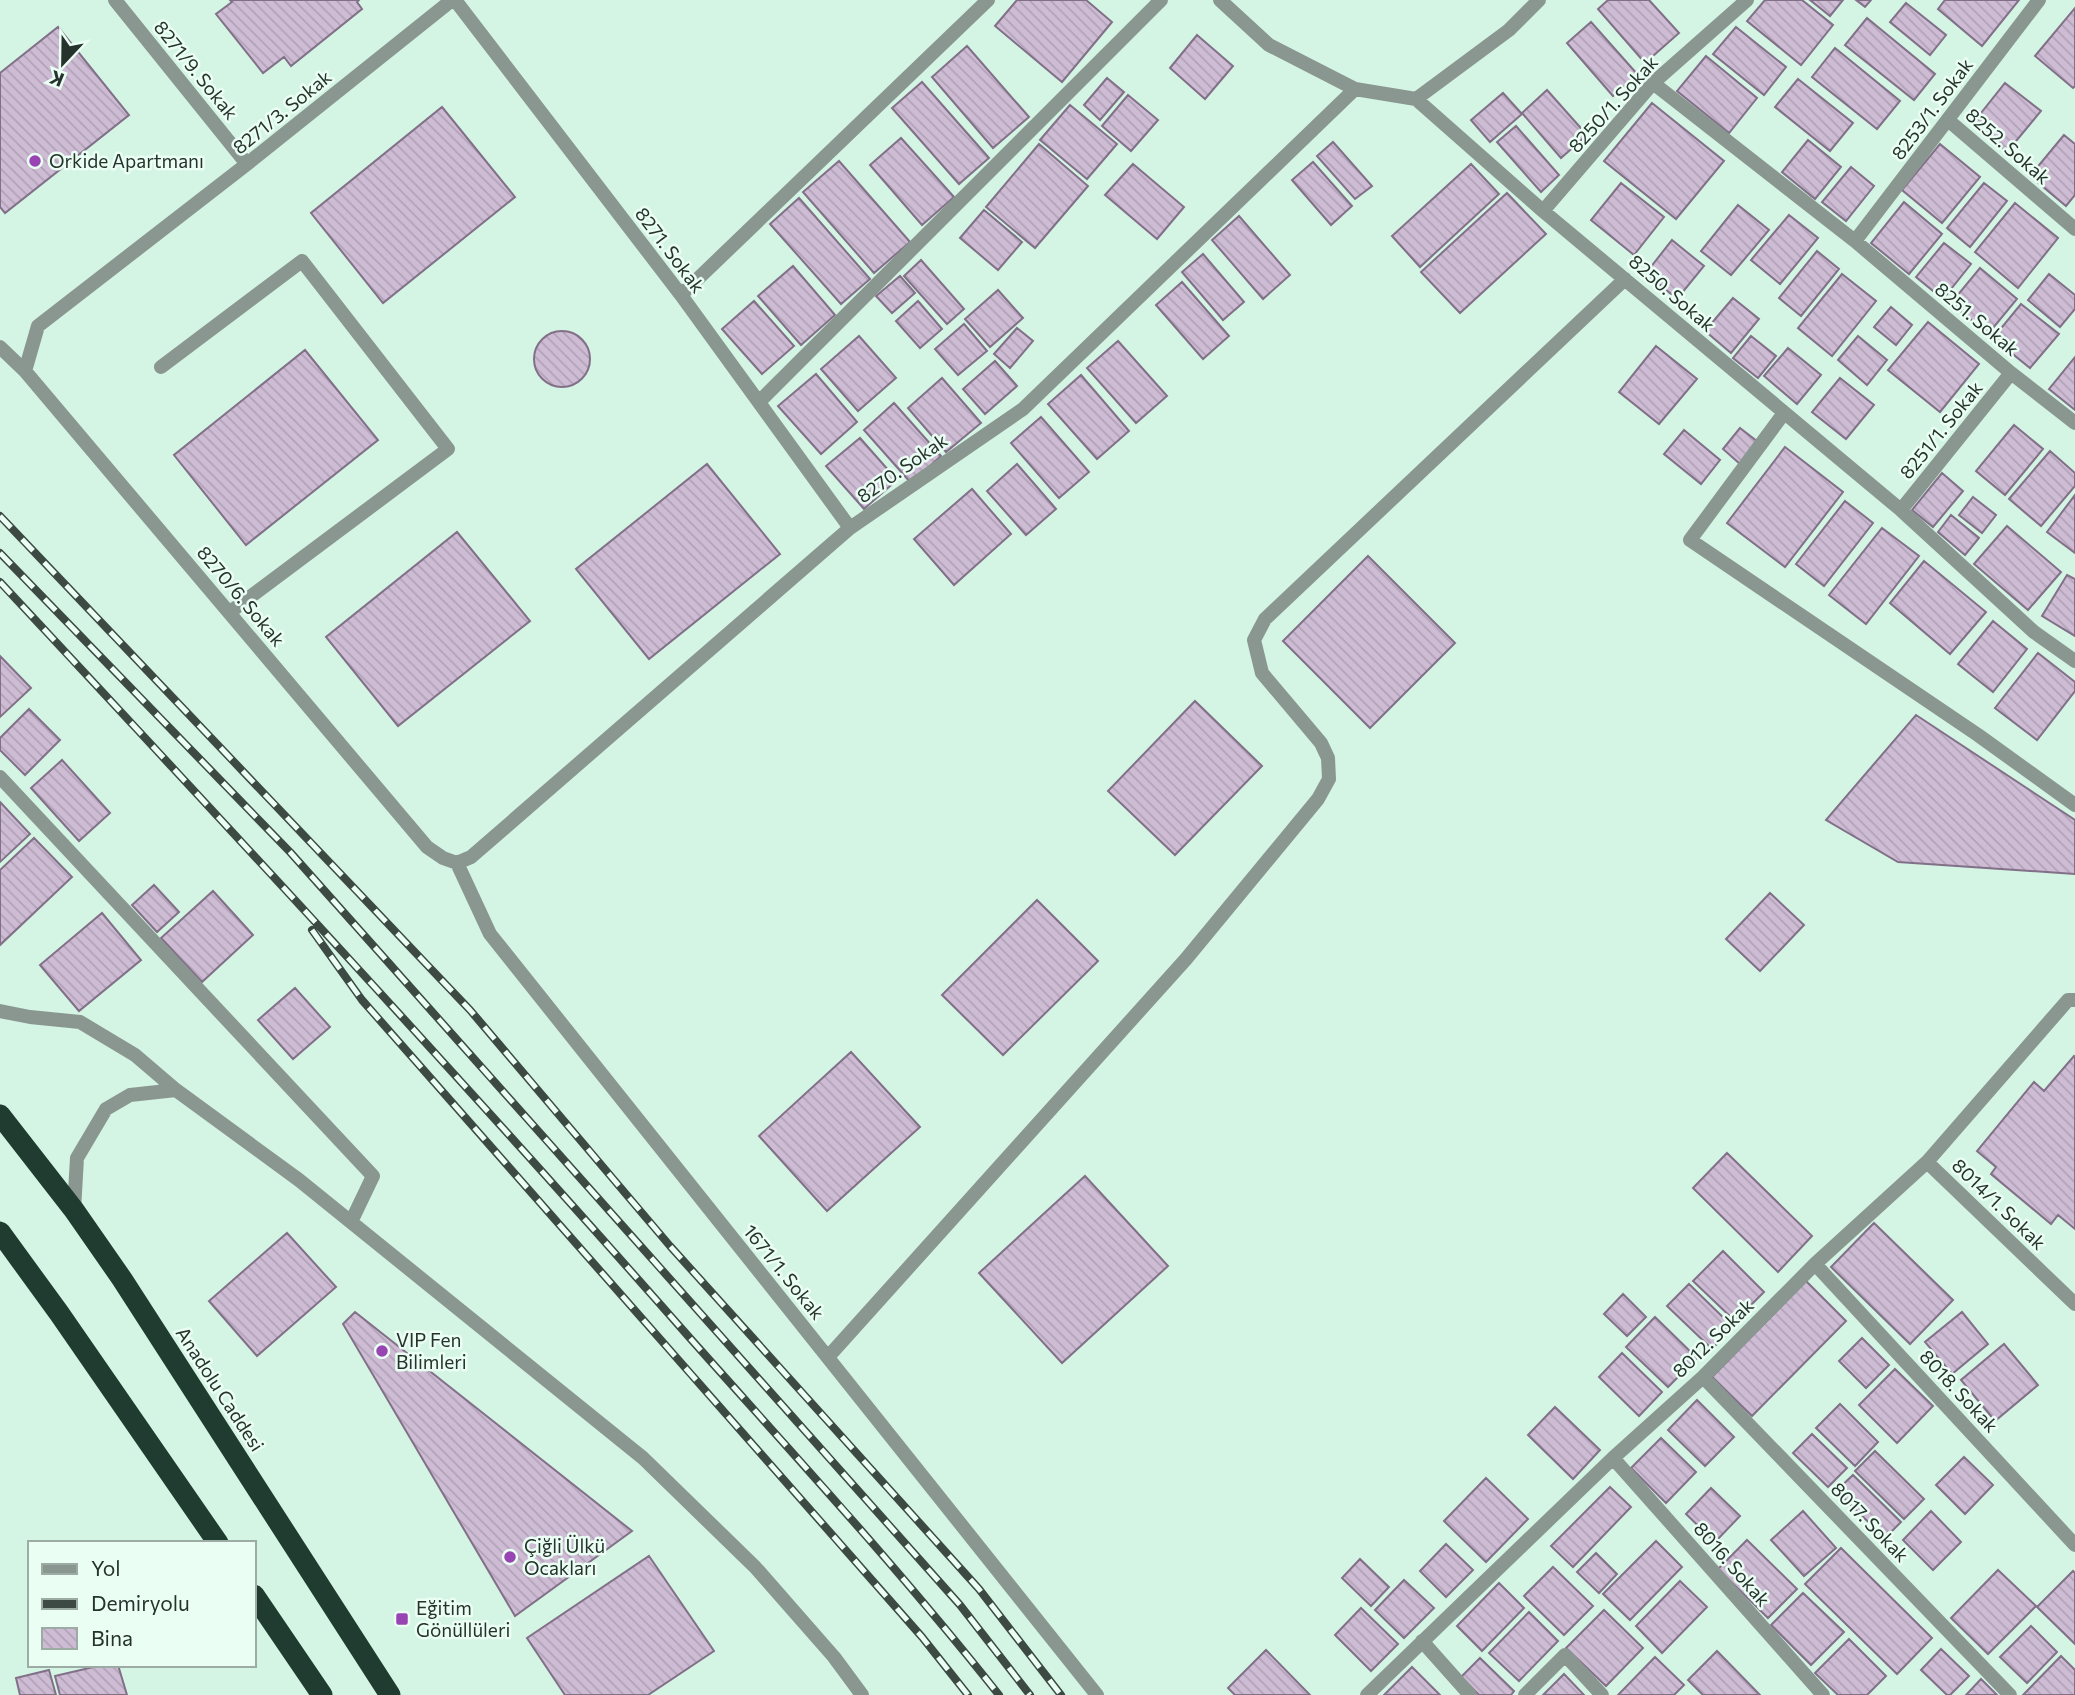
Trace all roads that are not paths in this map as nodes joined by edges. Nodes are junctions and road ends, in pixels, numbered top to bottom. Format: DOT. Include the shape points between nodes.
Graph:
graph roads {
  1 [pos="115,0"];
  2 [pos="454,0"];
  3 [pos="988,0"];
  4 [pos="1161,0"];
  5 [pos="1220,0"];
  6 [pos="1539,0"];
  7 [pos="1747,0"];
  8 [pos="2039,0"];
  9 [pos="1653,83"];
  10 [pos="1354,89"];
  11 [pos="1416,99"];
  12 [pos="1948,120"];
  13 [pos="247,164"];
  14 [pos="1543,211"];
  15 [pos="2075,229"];
  16 [pos="1855,241"];
  17 [pos="1625,279"];
  18 [pos="681,295"];
  19 [pos="0,347"];
  20 [pos="161,366"];
  21 [pos="25,371"];
  22 [pos="2011,373"];
  23 [pos="759,402"];
  24 [pos="1784,413"];
  25 [pos="2075,423"];
  26 [pos="1901,510"];
  27 [pos="850,528"];
  28 [pos="230,612"];
  29 [pos="2075,661"];
  30 [pos="0,777"];
  31 [pos="2075,805"];
  32 [pos="457,863"];
  33 [pos="2075,999"];
  34 [pos="0,1011"];
  35 [pos="176,1090"];
  36 [pos="0,1115"];
  37 [pos="1927,1162"];
  38 [pos="74,1210"];
  39 [pos="351,1222"];
  40 [pos="0,1232"];
  41 [pos="1815,1264"];
  42 [pos="2075,1304"];
  43 [pos="828,1357"];
  44 [pos="1703,1377"];
  45 [pos="1613,1458"];
  46 [pos="217,1541"];
  47 [pos="2075,1545"];
  48 [pos="256,1598"];
  49 [pos="1422,1641"];
  50 [pos="322,1695"];
  51 [pos="390,1695"];
  52 [pos="862,1695"];
  53 [pos="1097,1695"];
  54 [pos="1367,1695"];
  55 [pos="1470,1695"];
  56 [pos="1525,1695"];
  57 [pos="1602,1695"];
  58 [pos="1822,1695"];
  59 [pos="2010,1695"];
  1 -- 13 [label="street, 8271/9. Sokak"];
  2 -- 13 [label="street, 8271/3. Sokak"];
  2 -- 18 [label="street, 8271. Sokak"];
  3 -- 18 [label="street"];
  4 -- 23 [label="street"];
  5 -- 10 [label="street" via="1269,45"];
  6 -- 11 [label="street" via="1509,30"];
  7 -- 9 [label="street, 8250/1. Sokak"];
  8 -- 12 [label="street, 8253/1. Sokak"];
  9 -- 14 [label="street, 8250/1. Sokak"];
  9 -- 16 [label="street, 8251. Sokak"];
  10 -- 11 [label="street"];
  10 -- 27 [label="street, 8270. Sokak" via="1023,409"];
  11 -- 14 [label="street, 8250. Sokak"];
  12 -- 15 [label="street, 8252. Sokak"];
  12 -- 16 [label="street, 8253/1. Sokak"];
  13 -- 21 [label="street, 8271/3. Sokak" via="38,326"];
  14 -- 17 [label="street, 8250. Sokak"];
  16 -- 22 [label="street, 8251. Sokak"];
  17 -- 24 [label="street, 8250. Sokak"];
  17 -- 43 [label="street" via="1265,619 1254,640 1262,673 1321,743 1328,758 1329,779 1318,799 1186,959"];
  18 -- 23 [label="street, 8271. Sokak"];
  19 -- 21 [label="street, 8270/6. Sokak"];
  20 -- 28 [label="street" via="302,261 448,449"];
  21 -- 28 [label="street, 8270/6. Sokak"];
  22 -- 25 [label="street, 8251. Sokak"];
  22 -- 26 [label="street, 8251/1. Sokak"];
  23 -- 27 [label="street, 8271. Sokak"];
  24 -- 26 [label="street, 8250. Sokak"];
  24 -- 31 [label="street" via="1690,540"];
  26 -- 29 [label="street, 8250. Sokak" via="2034,632"];
  27 -- 32 [label="street, 8270. Sokak" via="471,857"];
  28 -- 32 [label="street, 8270/6. Sokak" via="427,847"];
  30 -- 39 [label="street" via="373,1175"];
  32 -- 43 [label="street, 1671/1. Sokak" via="490,934"];
  33 -- 37 [label="street, 8012. Sokak" via="2068,1000"];
  34 -- 35 [label="street" via="80,1022 135,1055"];
  35 -- 38 [label="street" via="130,1095 106,1109 77,1157"];
  35 -- 39 [label="street"];
  36 -- 38 [label="highway, Anadolu Caddesi"];
  37 -- 41 [label="street, 8012. Sokak"];
  37 -- 42 [label="street, 8014/1. Sokak"];
  38 -- 51 [label="highway, Anadolu Caddesi"];
  39 -- 52 [label="street" via="643,1458 755,1567"];
  40 -- 46 [label="highway"];
  41 -- 44 [label="street, 8012. Sokak"];
  41 -- 47 [label="street, 8018. Sokak"];
  43 -- 53 [label="street, 1671/1. Sokak"];
  44 -- 45 [label="street, 8012. Sokak"];
  44 -- 59 [label="street, 8017. Sokak"];
  45 -- 49 [label="street, 8012. Sokak"];
  45 -- 58 [label="street, 8016. Sokak"];
  48 -- 50 [label="highway"];
  49 -- 54 [label="street, 8012. Sokak"];
  49 -- 55 [label="street"];
  56 -- 57 [label="street" via="1565,1655"];
}
